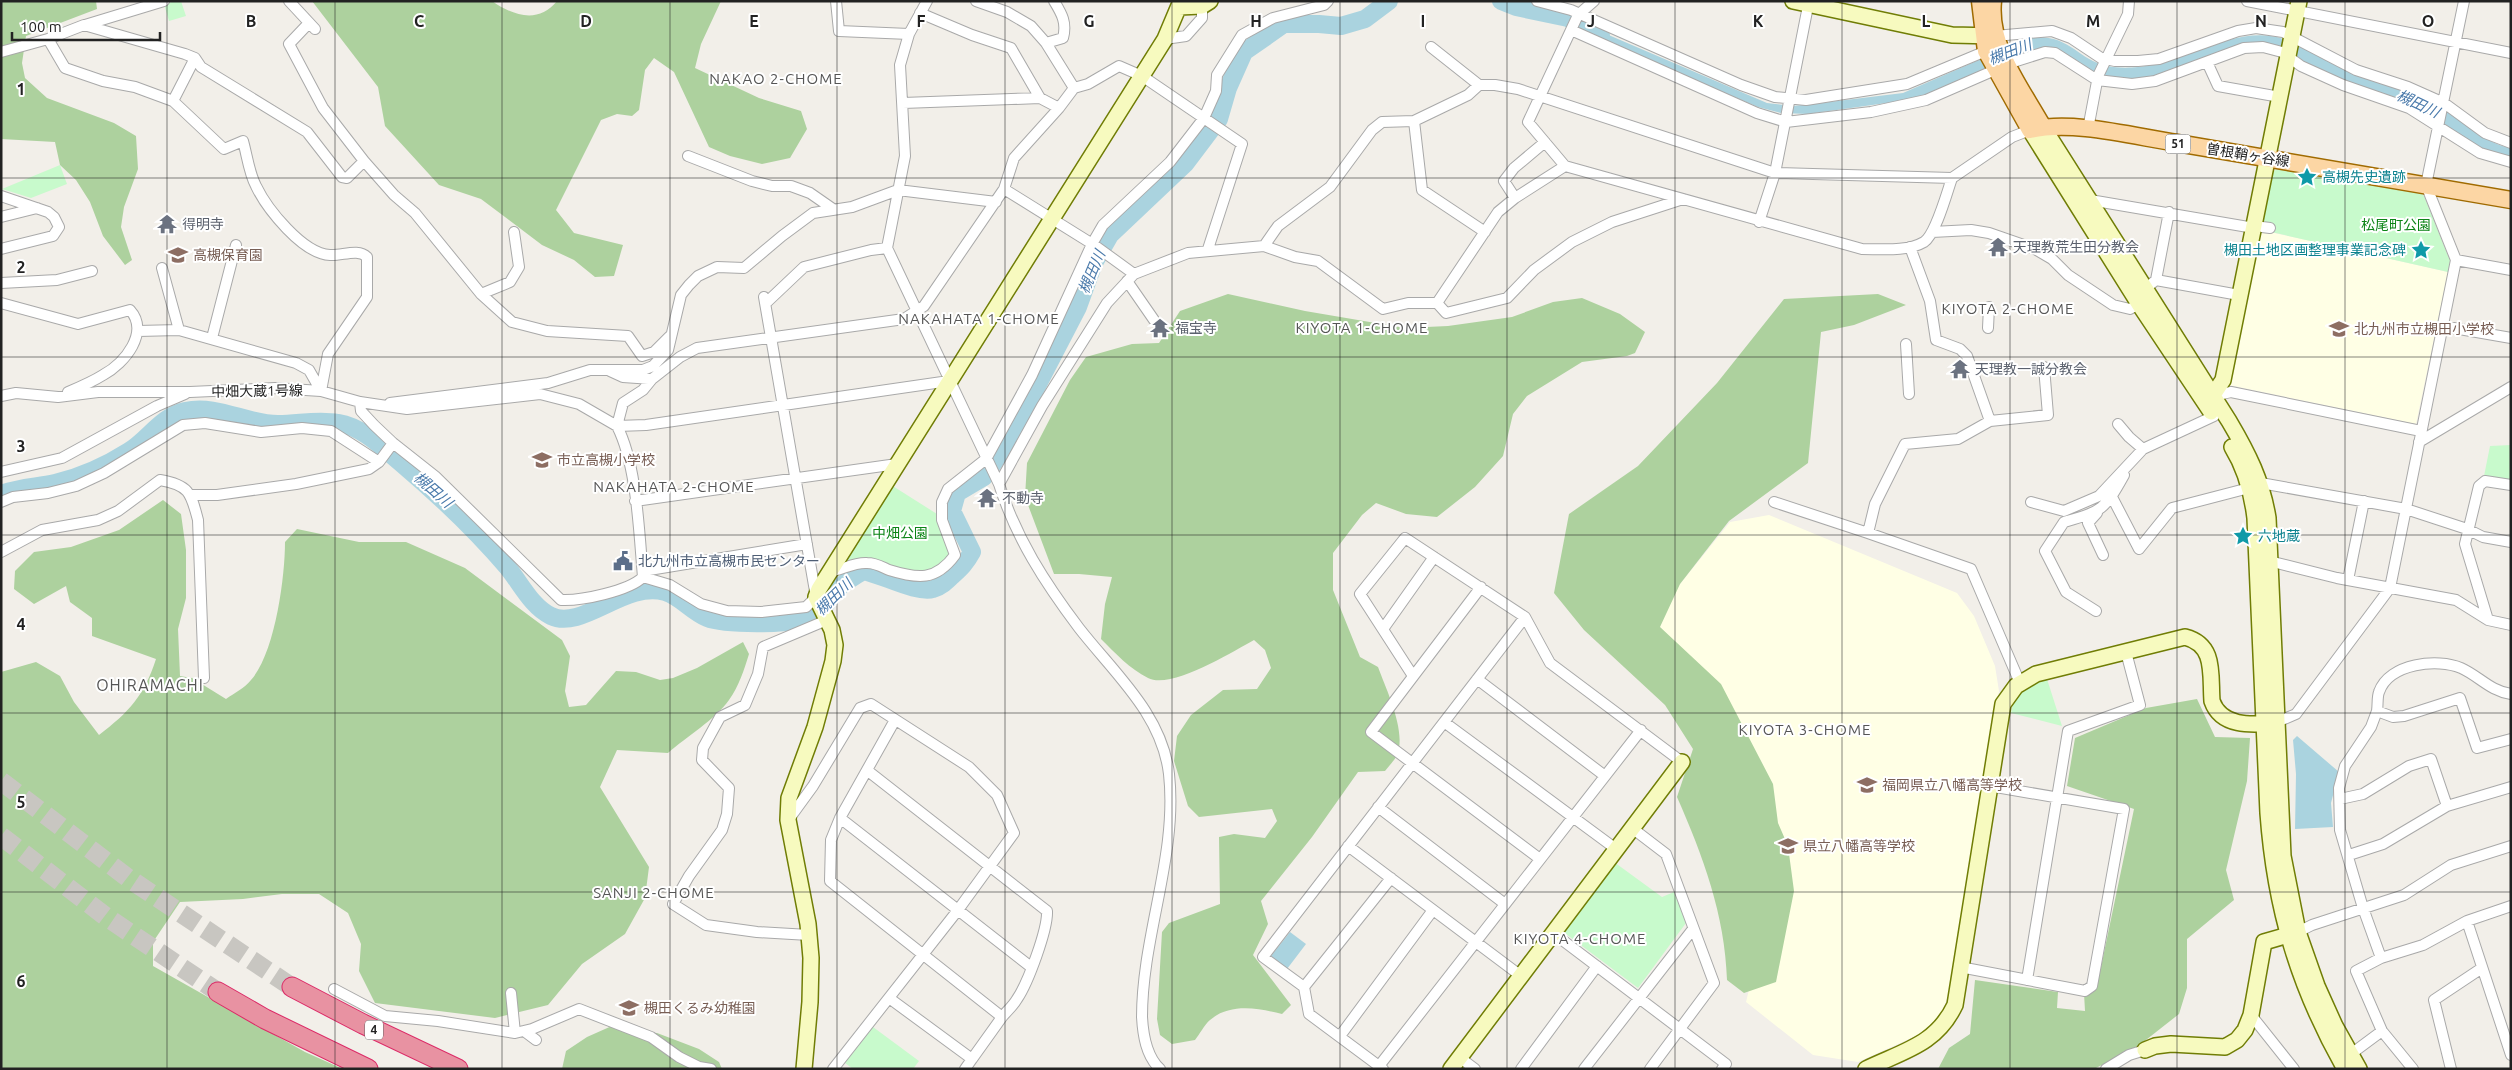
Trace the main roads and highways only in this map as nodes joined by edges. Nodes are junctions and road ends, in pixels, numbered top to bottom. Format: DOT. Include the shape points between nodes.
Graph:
graph roads {
  1 [pos="1980,1"];
  2 [pos="1992,1"];
  3 [pos="1991,42"];
  4 [pos="2511,200"];
  5 [pos="292,987"];
  6 [pos="218,992"];
  7 [pos="368,1069"];
  8 [pos="458,1069"];
  1 -- 3 [label="main road"];
  2 -- 3 [label="main road"];
  3 -- 4 [label="main road, 曽根鞘ヶ谷線 / 51" via="2036,129 2088,129"];
  5 -- 8 [label="highway, 4"];
  6 -- 7 [label="highway" via="300,1037"];
}
